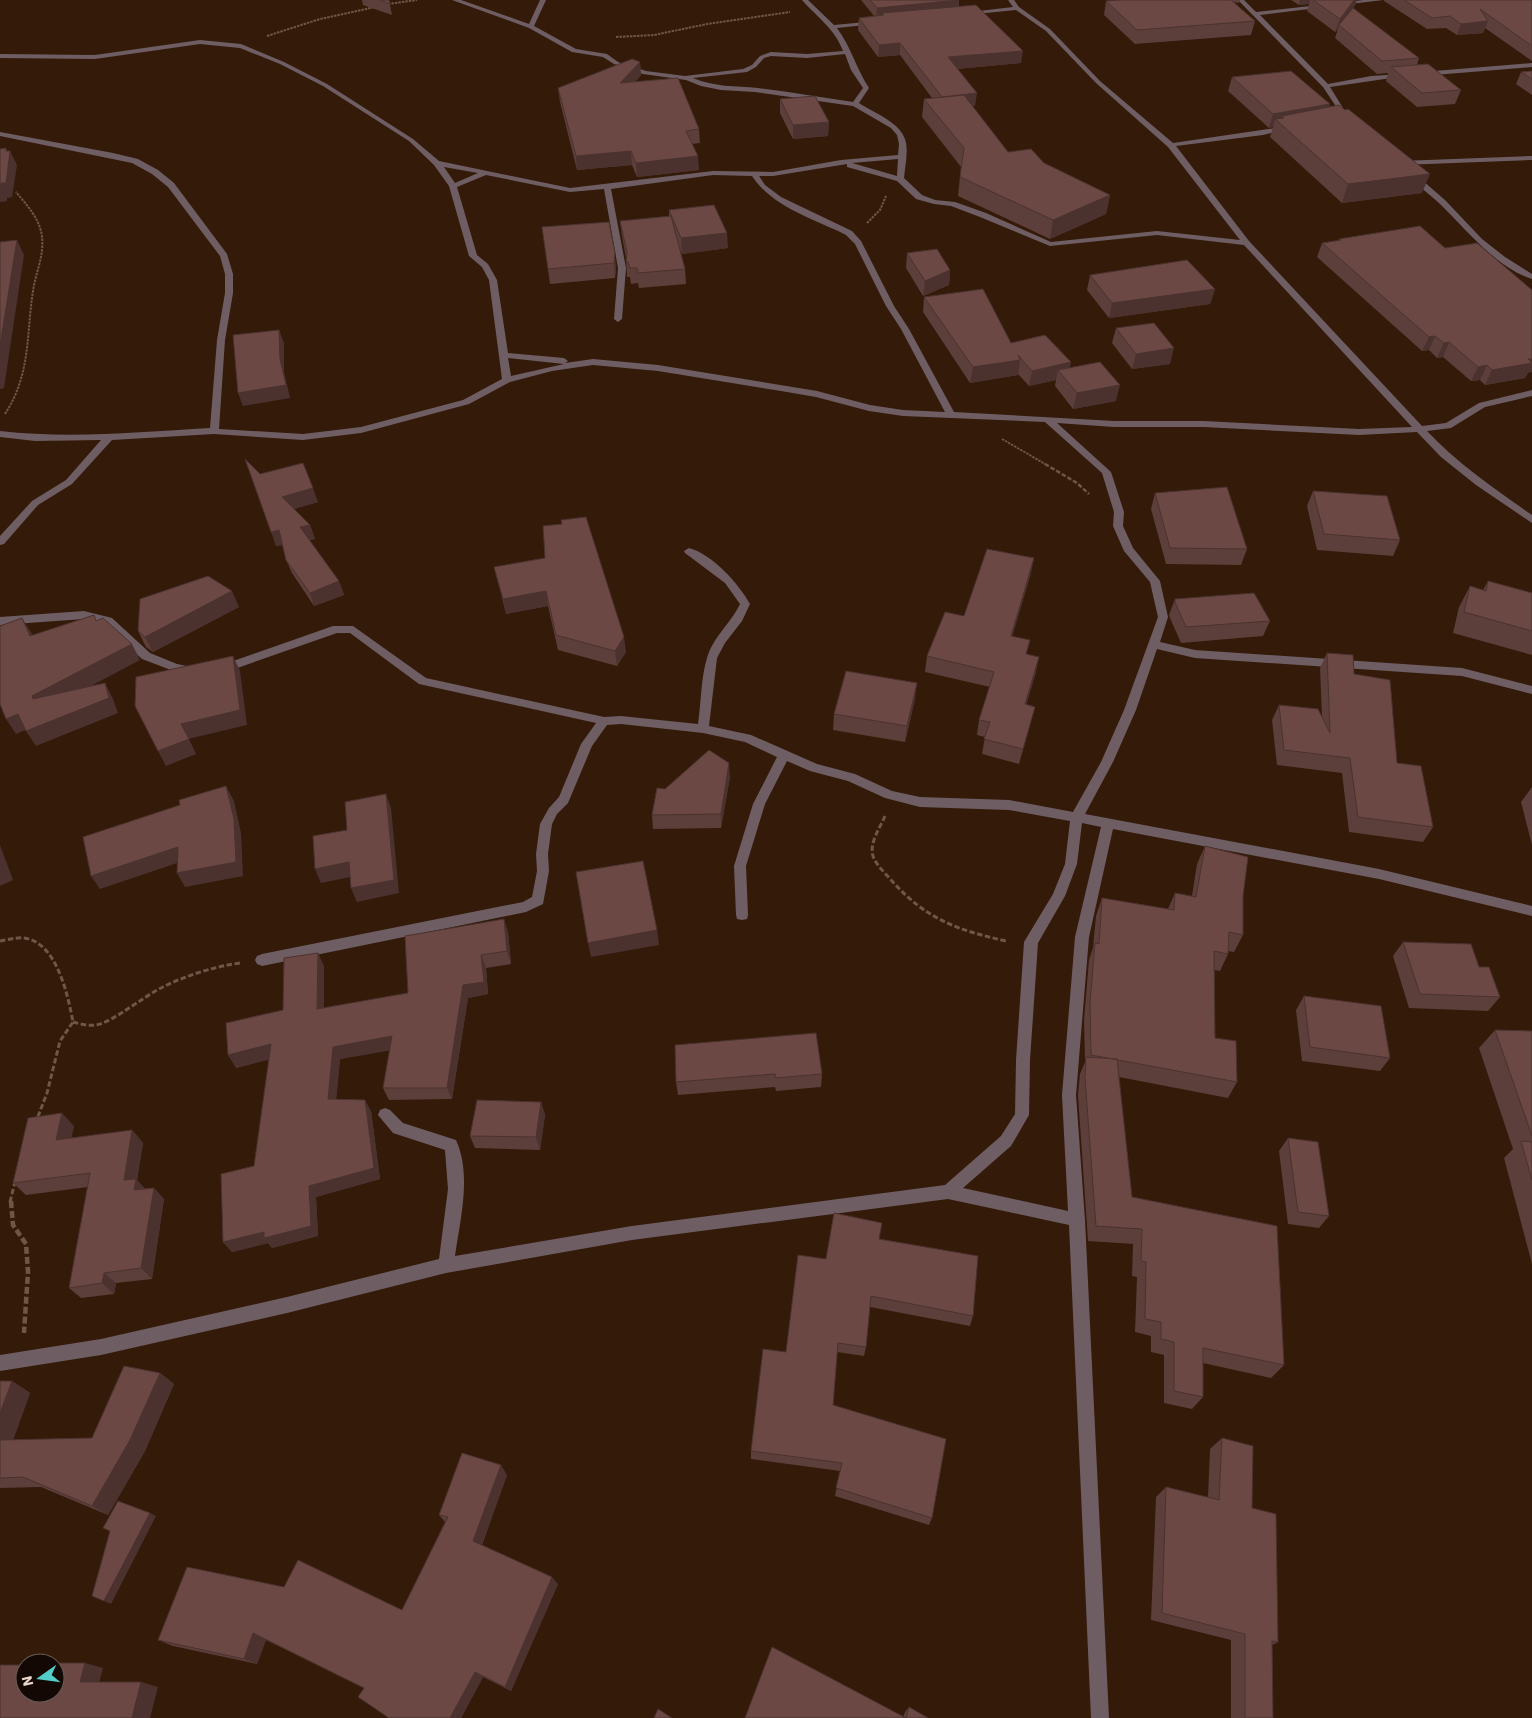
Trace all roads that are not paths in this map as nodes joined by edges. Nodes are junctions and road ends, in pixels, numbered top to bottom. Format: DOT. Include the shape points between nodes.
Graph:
graph roads {
  1 [pos="455,0"];
  2 [pos="543,0"];
  3 [pos="805,0"];
  4 [pos="1011,0"];
  5 [pos="1241,0"];
  6 [pos="1380,0"];
  7 [pos="1017,8"];
  8 [pos="536,13"];
  9 [pos="957,14"];
  10 [pos="1256,14"];
  11 [pos="512,19"];
  12 [pos="880,22"];
  13 [pos="531,27"];
  14 [pos="833,27"];
  15 [pos="848,52"];
  16 [pos="0,56"];
  17 [pos="1532,65"];
  18 [pos="1406,75"];
  19 [pos="1415,75"];
  20 [pos="687,78"];
  21 [pos="1326,86"];
  22 [pos="855,104"];
  23 [pos="1340,118"];
  24 [pos="1331,120"];
  25 [pos="1297,125"];
  26 [pos="1350,126"];
  27 [pos="0,134"];
  28 [pos="1171,145"];
  29 [pos="902,157"];
  30 [pos="1532,158"];
  31 [pos="841,162"];
  32 [pos="437,163"];
  33 [pos="486,173"];
  34 [pos="755,175"];
  35 [pos="900,179"];
  36 [pos="453,186"];
  37 [pos="607,187"];
  38 [pos="1246,243"];
  39 [pos="1532,276"];
  40 [pos="618,319"];
  41 [pos="503,355"];
  42 [pos="579,363"];
  43 [pos="506,380"];
  44 [pos="1532,393"];
  45 [pos="951,414"];
  46 [pos="1048,420"];
  47 [pos="1421,429"];
  48 [pos="214,430"];
  49 [pos="0,434"];
  50 [pos="109,437"];
  51 [pos="1532,520"];
  52 [pos="0,542"];
  53 [pos="689,551"];
  54 [pos="0,620"];
  55 [pos="1153,644"];
  56 [pos="1532,690"];
  57 [pos="604,721"];
  58 [pos="703,729"];
  59 [pos="784,754"];
  60 [pos="1077,818"];
  61 [pos="1108,823"];
  62 [pos="1532,911"];
  63 [pos="742,915"];
  64 [pos="262,960"];
  65 [pos="385,1115"];
  66 [pos="948,1192"];
  67 [pos="1077,1220"];
  68 [pos="446,1265"];
  69 [pos="0,1363"];
  70 [pos="1100,1718"];
  1 -- 11 [label="street"];
  2 -- 8 [label="street"];
  3 -- 14 [label="street"];
  4 -- 7 [label="street"];
  5 -- 10 [label="street"];
  6 -- 10 [label="street"];
  7 -- 9 [label="street"];
  7 -- 28 [label="street" via="1048,30 1098,82"];
  8 -- 11 [label="street"];
  8 -- 13 [label="street"];
  10 -- 21 [label="street"];
  11 -- 13 [label="street"];
  12 -- 14 [label="street"];
  13 -- 20 [label="street" via="574,51 605,55 626,67 653,75"];
  14 -- 15 [label="street"];
  15 -- 20 [label="street" via="814,56 771,54 745,71"];
  15 -- 22 [label="street" via="854,70 866,88"];
  16 -- 32 [label="street" via="95,57 200,42 241,46 325,85 411,140"];
  17 -- 19 [label="street"];
  18 -- 21 [label="street"];
  20 -- 22 [label="street" via="722,88"];
  21 -- 23 [label="street" via="1340,108"];
  22 -- 29 [label="street" via="900,134"];
  23 -- 24 [label="street"];
  23 -- 26 [label="street"];
  25 -- 28 [label="street" via="1264,133"];
  27 -- 48 [label="street" via="135,161 171,186 224,256 230,274 229,293 221,340"];
  28 -- 38 [label="street"];
  29 -- 31 [label="street"];
  29 -- 35 [label="street"];
  30 -- 39 [label="street" via="1398,161 1479,241"];
  31 -- 34 [label="street"];
  31 -- 35 [label="street"];
  32 -- 33 [label="street"];
  32 -- 36 [label="street"];
  33 -- 36 [label="street"];
  33 -- 37 [label="street" via="570,190"];
  34 -- 37 [label="street" via="713,173"];
  34 -- 45 [label="street" via="762,186 778,199 849,233 858,243"];
  35 -- 38 [label="street" via="920,197 975,212 1050,244 1157,233"];
  36 -- 41 [label="street" via="473,256 493,280"];
  37 -- 40 [label="street" via="622,268"];
  38 -- 47 [label="street"];
  41 -- 42 [label="street"];
  41 -- 43 [label="street"];
  42 -- 43 [label="street"];
  42 -- 45 [label="street" via="658,368 817,394 869,408 903,413"];
  43 -- 48 [label="street" via="466,402 361,430 303,438"];
  44 -- 47 [label="street" via="1482,405 1448,426"];
  45 -- 46 [label="street"];
  46 -- 47 [label="street" via="1359,432"];
  46 -- 55 [label="street" via="1106,472 1115,494 1118,526 1128,549 1155,581 1163,617"];
  47 -- 51 [label="street" via="1444,455 1479,484"];
  48 -- 50 [label="street"];
  49 -- 50 [label="street" via="35,438"];
  50 -- 52 [label="street" via="69,482 35,502"];
  53 -- 58 [label="street" via="720,572 740,592 745,604 738,621 720,641 712,658"];
  54 -- 57 [label="street" via="84,616 108,621 146,656 199,672 226,669 337,629 353,630 423,681"];
  55 -- 56 [label="street" via="1195,654 1462,672"];
  55 -- 60 [label="street" via="1130,710"];
  57 -- 58 [label="street"];
  57 -- 64 [label="street" via="587,744 564,800 546,824 538,900 526,907"];
  58 -- 59 [label="street" via="747,738"];
  59 -- 60 [label="street" via="814,768 852,777 890,795 920,802 1009,805"];
  59 -- 63 [label="street" via="759,804 740,866"];
  60 -- 61 [label="street"];
  60 -- 66 [label="street" via="1071,864 1058,896 1032,942 1022,1115 1006,1141"];
  61 -- 62 [label="street" via="1379,874"];
  61 -- 67 [label="street" via="1082,937 1069,1095"];
  65 -- 68 [label="street" via="398,1128 451,1145 455,1158 454,1203"];
  66 -- 67 [label="street"];
  66 -- 68 [label="street" via="632,1233"];
  67 -- 70 [label="street"];
  68 -- 69 [label="street" via="101,1347"];
}
